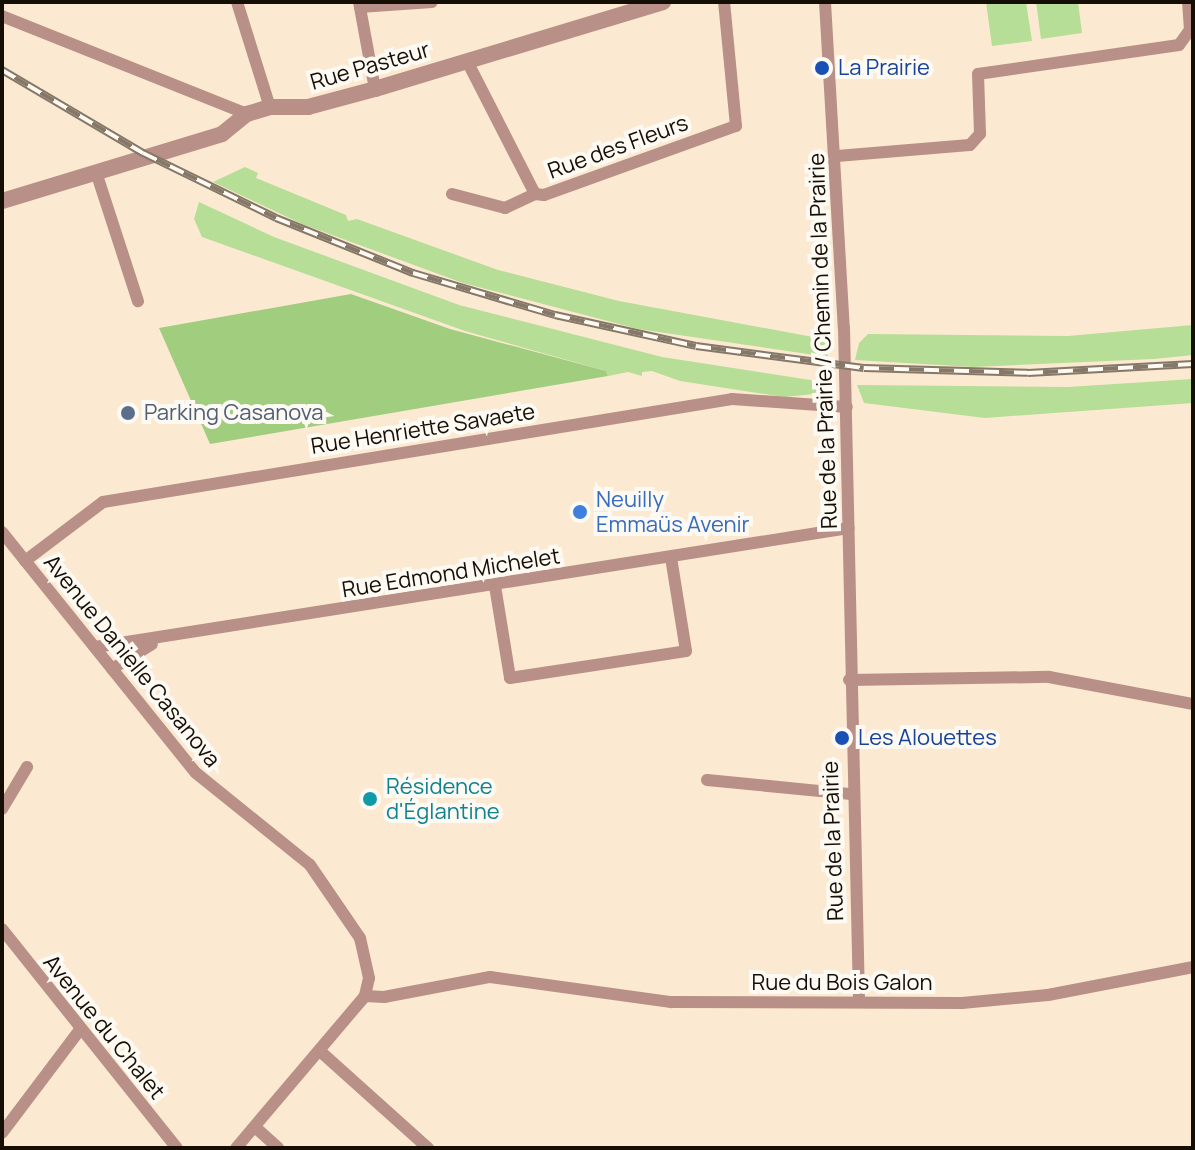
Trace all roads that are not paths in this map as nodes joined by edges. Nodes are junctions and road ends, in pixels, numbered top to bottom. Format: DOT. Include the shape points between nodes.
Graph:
graph roads {
  1 [pos="237,2"];
  2 [pos="432,2"];
  3 [pos="663,2"];
  4 [pos="724,2"];
  5 [pos="825,2"];
  6 [pos="1188,2"];
  7 [pos="360,4"];
  8 [pos="2,16"];
  9 [pos="467,61"];
  10 [pos="375,89"];
  11 [pos="270,107"];
  12 [pos="247,114"];
  13 [pos="837,156"];
  14 [pos="96,172"];
  15 [pos="452,194"];
  16 [pos="535,194"];
  17 [pos="2,201"];
  18 [pos="138,301"];
  19 [pos="847,407"];
  20 [pos="849,528"];
  21 [pos="2,532"];
  22 [pos="671,557"];
  23 [pos="25,561"];
  24 [pos="495,586"];
  25 [pos="154,642"];
  26 [pos="95,647"];
  27 [pos="112,669"];
  28 [pos="849,680"];
  29 [pos="1193,704"];
  30 [pos="27,767"];
  31 [pos="707,780"];
  32 [pos="851,794"];
  33 [pos="2,809"];
  34 [pos="2,929"];
  35 [pos="1193,967"];
  36 [pos="365,996"];
  37 [pos="859,1001"];
  38 [pos="79,1031"];
  39 [pos="321,1052"];
  40 [pos="255,1127"];
  41 [pos="2,1133"];
  42 [pos="177,1148"];
  43 [pos="236,1148"];
  44 [pos="278,1148"];
  45 [pos="428,1148"];
  1 -- 11 [label="street"];
  2 -- 7 [label="street"];
  3 -- 9 [label="street, Rue Pasteur"];
  4 -- 16 [label="street, Rue des Fleurs" via="736,126"];
  5 -- 13 [label="street, Rue de la Prairie / Chemin de la Prairie"];
  6 -- 13 [label="street" via="1190,30 1179,45 978,74 980,134 970,145"];
  7 -- 10 [label="street"];
  8 -- 12 [label="street"];
  9 -- 10 [label="street, Rue Pasteur"];
  9 -- 16 [label="street, Rue des Fleurs"];
  10 -- 11 [label="street, Rue Pasteur" via="308,107"];
  11 -- 12 [label="street, Rue Pasteur"];
  12 -- 14 [label="street, Rue Pasteur" via="222,134"];
  13 -- 19 [label="street, Rue de la Prairie / Chemin de la Prairie"];
  14 -- 17 [label="street, Rue Pasteur"];
  14 -- 18 [label="street"];
  15 -- 16 [label="street" via="505,208"];
  19 -- 20 [label="street, Rue de la Prairie / Chemin de la Prairie"];
  19 -- 23 [label="street, Rue Henriette Savaete" via="732,399 103,502"];
  20 -- 22 [label="street, Rue Edmond Michelet"];
  20 -- 28 [label="street, Rue de la Prairie / Chemin de la Prairie"];
  21 -- 23 [label="street, Avenue Danielle Casanova"];
  22 -- 24 [label="street, Rue Edmond Michelet"];
  22 -- 24 [label="street" via="686,651 510,678"];
  23 -- 26 [label="street, Avenue Danielle Casanova"];
  24 -- 25 [label="street, Rue Edmond Michelet"];
  25 -- 26 [label="street, Rue Edmond Michelet"];
  25 -- 27 [label="street, Rue Edmond Michelet"];
  26 -- 27 [label="street, Avenue Danielle Casanova"];
  27 -- 36 [label="street, Avenue Danielle Casanova" via="207,784 323,879 360,938 369,978"];
  28 -- 29 [label="street" via="1049,677"];
  28 -- 32 [label="street, Rue de la Prairie"];
  30 -- 33 [label="street"];
  31 -- 32 [label="street"];
  32 -- 37 [label="street, Rue de la Prairie"];
  34 -- 38 [label="street, Avenue du Chalet"];
  35 -- 37 [label="street, Rue du Bois Galon" via="1048,995 962,1003"];
  36 -- 37 [label="street, Rue du Bois Galon" via="490,977 671,1002"];
  36 -- 39 [label="street"];
  38 -- 41 [label="street"];
  38 -- 42 [label="street, Avenue du Chalet"];
  39 -- 40 [label="street"];
  39 -- 45 [label="street"];
  40 -- 43 [label="street"];
  40 -- 44 [label="street"];
}
